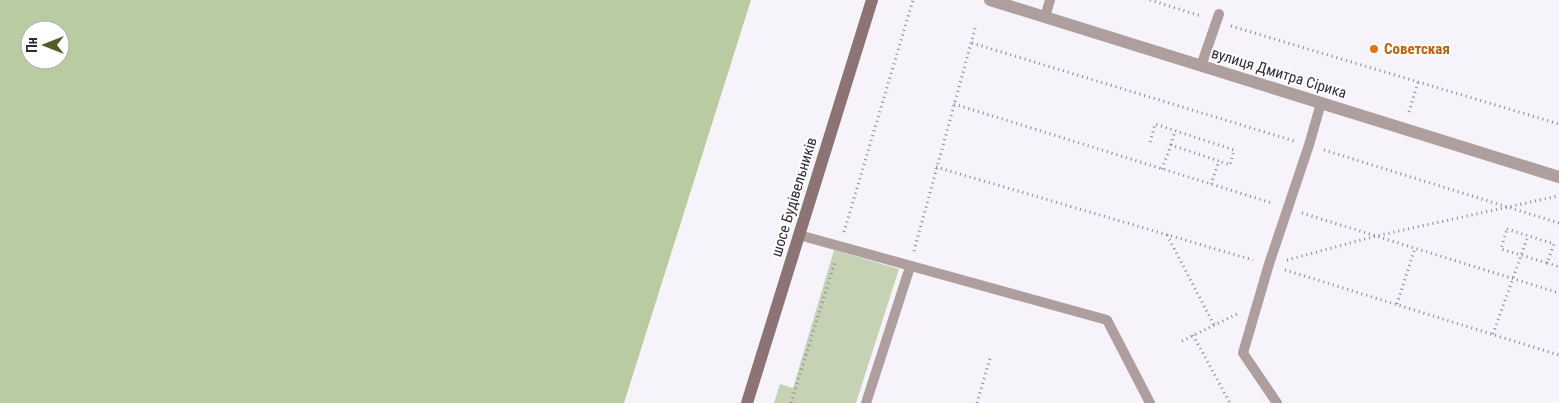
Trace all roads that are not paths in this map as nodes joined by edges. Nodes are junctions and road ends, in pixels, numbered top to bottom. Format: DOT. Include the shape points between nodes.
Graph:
graph roads {
  1 [pos="872,0"];
  2 [pos="990,0"];
  3 [pos="1050,0"];
  4 [pos="1045,17"];
  5 [pos="1217,17"];
  6 [pos="1201,66"];
  7 [pos="1321,103"];
  8 [pos="1559,178"];
  9 [pos="799,235"];
  10 [pos="910,267"];
  11 [pos="747,403"];
  12 [pos="866,403"];
  13 [pos="1150,403"];
  14 [pos="1277,403"];
  1 -- 9 [label="main road, шосе Будівельників"];
  2 -- 4 [label="street, вулиця Дмитра Сірика"];
  3 -- 4 [label="lane"];
  4 -- 6 [label="street, вулиця Дмитра Сірика"];
  5 -- 6 [label="lane"];
  6 -- 7 [label="street, вулиця Дмитра Сірика"];
  7 -- 8 [label="street, вулиця Дмитра Сірика"];
  7 -- 14 [label="lane" via="1244,353"];
  9 -- 10 [label="lane"];
  9 -- 11 [label="main road, шосе Будівельників"];
  10 -- 12 [label="lane"];
  10 -- 13 [label="lane" via="1107,320"];
}
